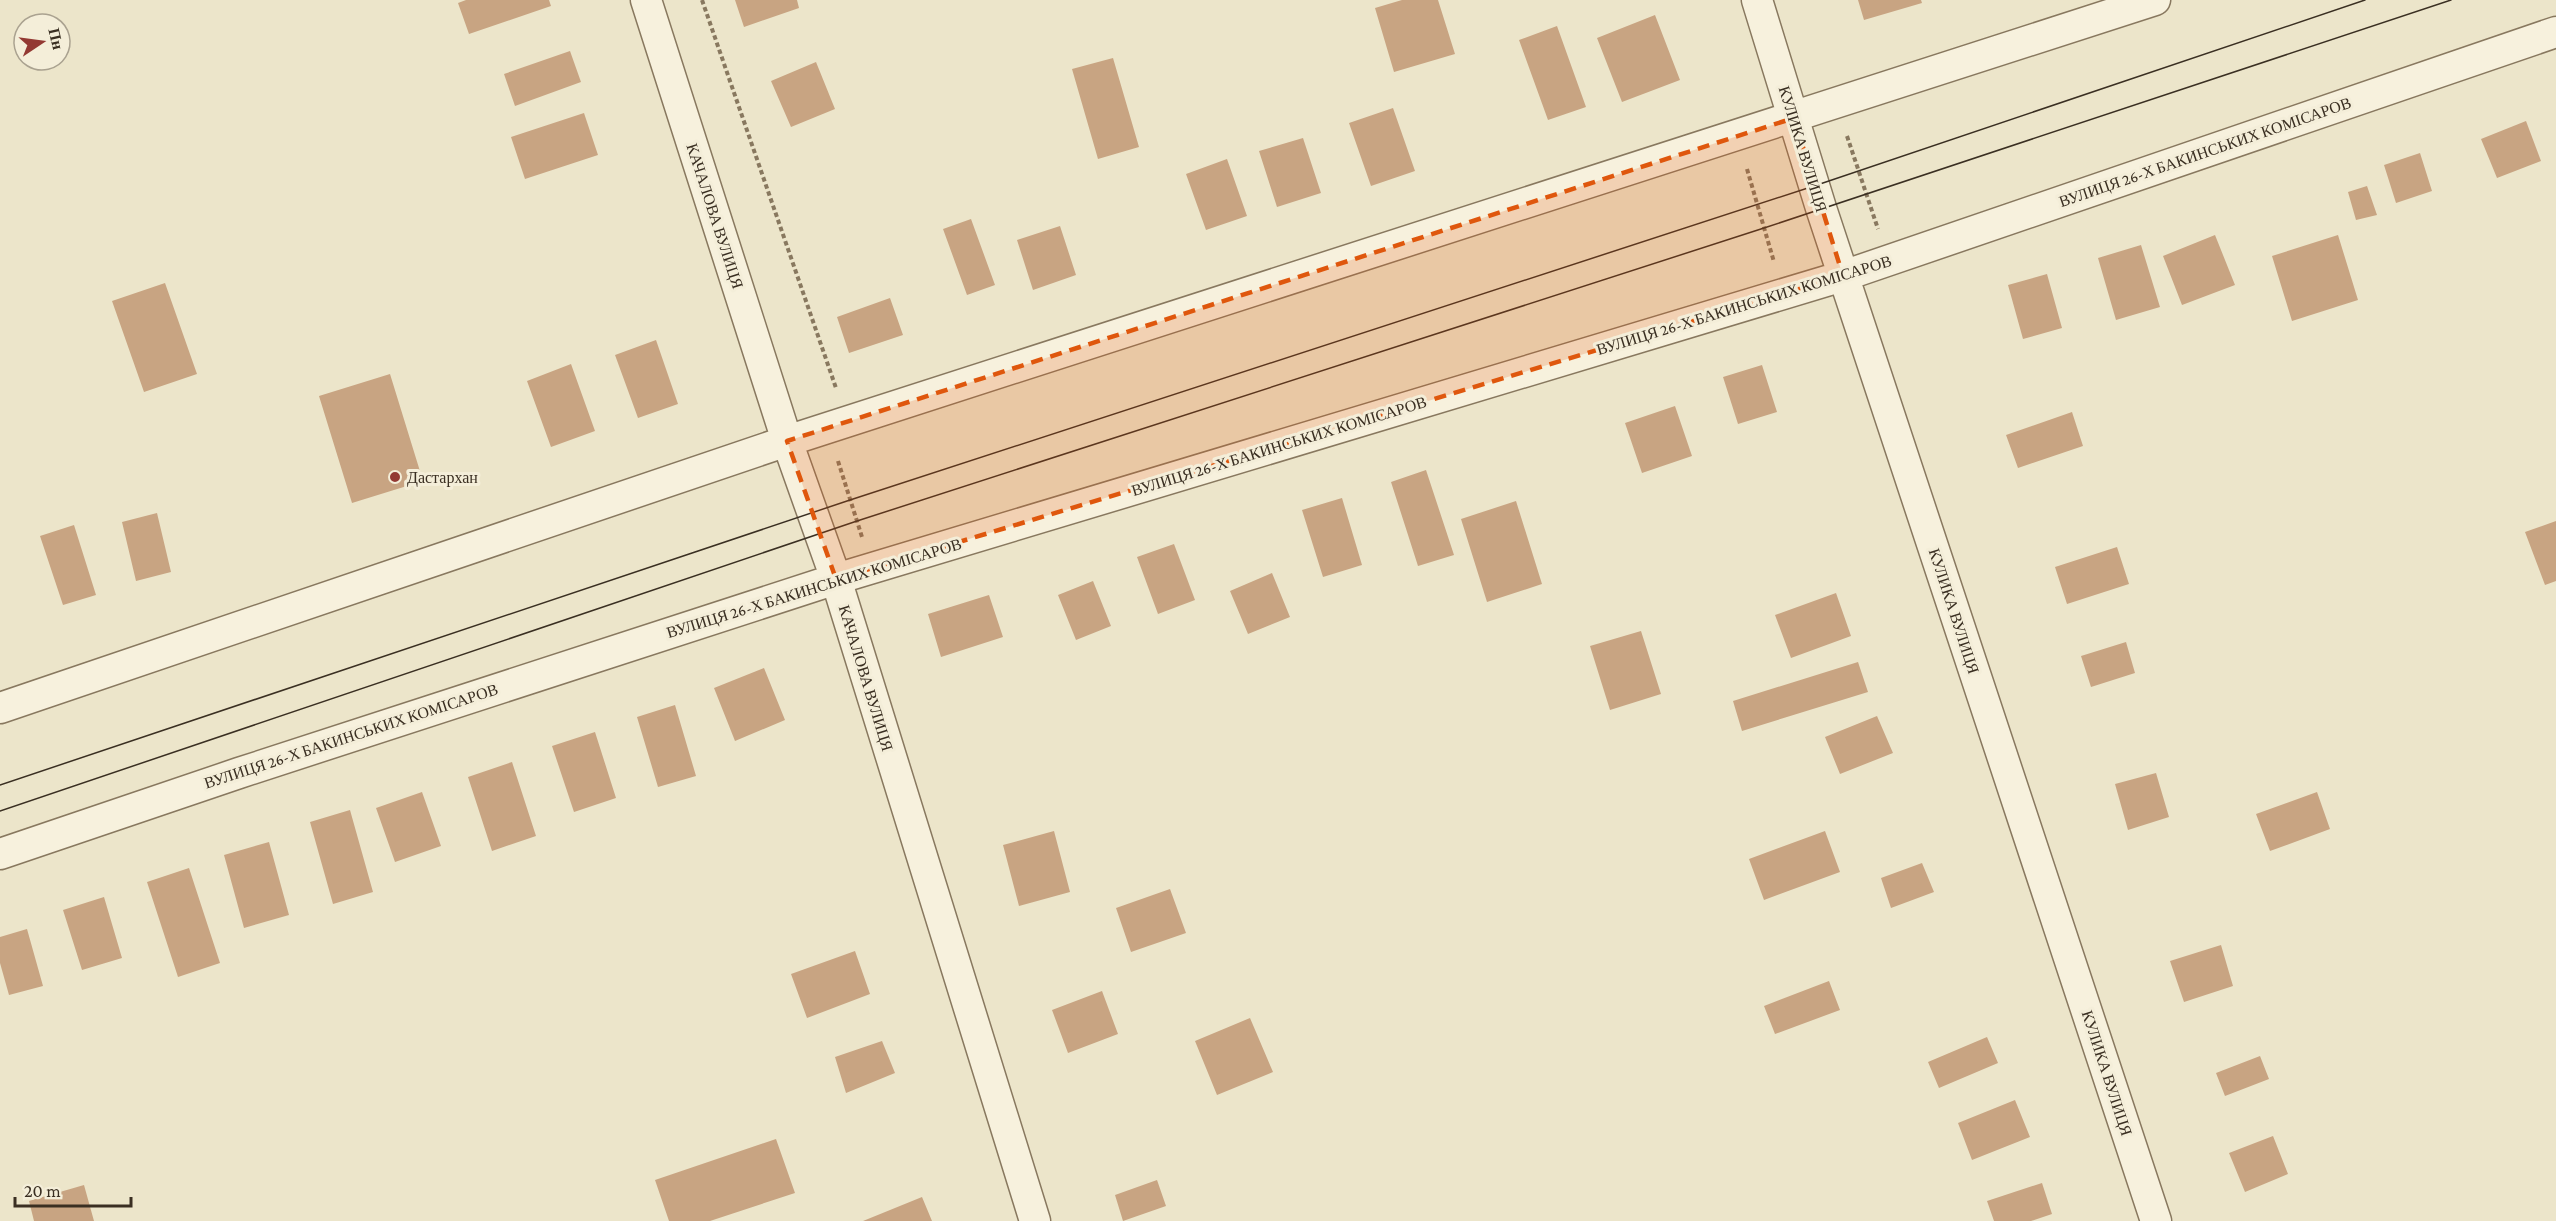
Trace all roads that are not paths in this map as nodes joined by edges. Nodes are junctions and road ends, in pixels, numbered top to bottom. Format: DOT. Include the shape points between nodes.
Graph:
graph roads {
  1 [pos="646,0"];
  2 [pos="1757,0"];
  3 [pos="2155,0"];
  4 [pos="2556,32"];
  5 [pos="1794,118"];
  6 [pos="1843,276"];
  7 [pos="788,441"];
  8 [pos="836,579"];
  9 [pos="0,708"];
  10 [pos="0,854"];
  11 [pos="1035,1221"];
  12 [pos="2156,1221"];
  1 -- 7 [label="street, КАЧАЛОВА ВУЛИЦЯ"];
  2 -- 5 [label="street, КУЛИКА ВУЛИЦЯ"];
  3 -- 5 [label="street"];
  4 -- 6 [label="street, ВУЛИЦЯ 26-Х БАКИНСЬКИХ КОМІСАРОВ"];
  5 -- 6 [label="street, КУЛИКА ВУЛИЦЯ"];
  5 -- 7 [label="street"];
  6 -- 8 [label="street, ВУЛИЦЯ 26-Х БАКИНСЬКИХ КОМІСАРОВ"];
  6 -- 12 [label="street, КУЛИКА ВУЛИЦЯ"];
  7 -- 8 [label="street, КАЧАЛОВА ВУЛИЦЯ"];
  7 -- 9 [label="street"];
  8 -- 10 [label="street, ВУЛИЦЯ 26-Х БАКИНСЬКИХ КОМІСАРОВ" via="239,772"];
  8 -- 11 [label="street, КАЧАЛОВА ВУЛИЦЯ"];
}
